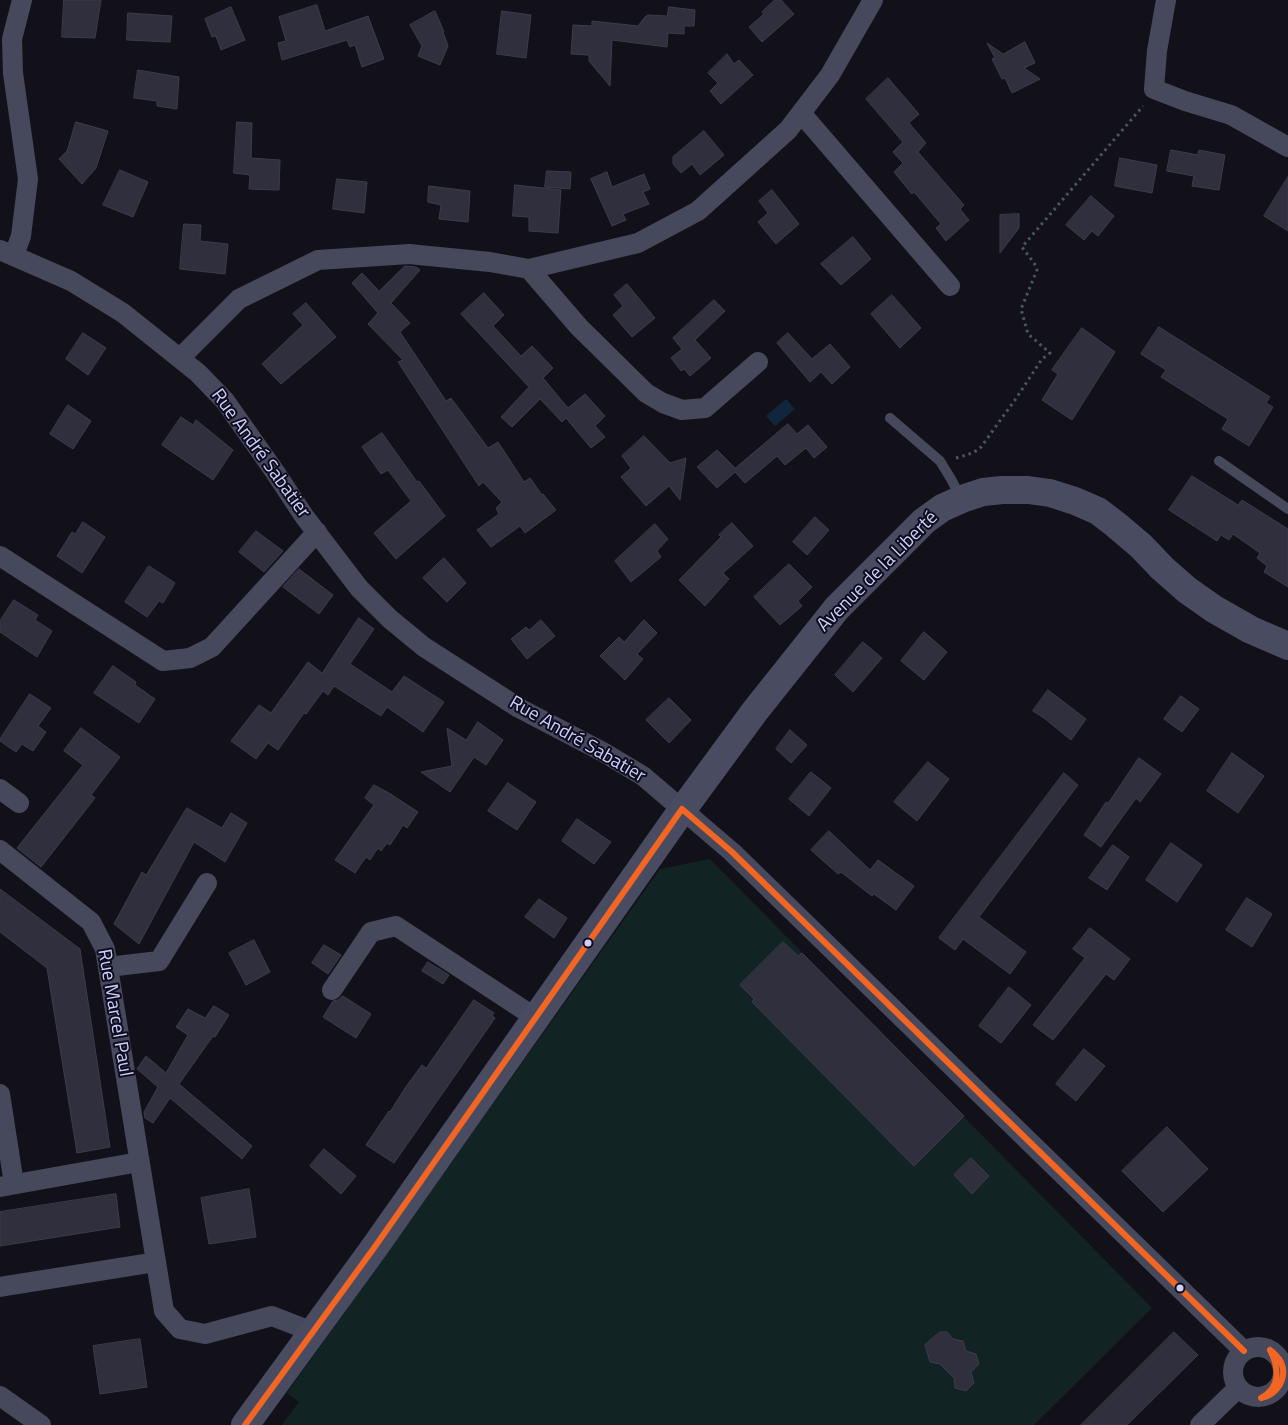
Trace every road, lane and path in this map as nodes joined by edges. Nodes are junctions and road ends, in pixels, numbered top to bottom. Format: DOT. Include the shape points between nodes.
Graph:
graph roads {
  1 [pos="22,0"];
  2 [pos="873,0"];
  3 [pos="1166,0"];
  4 [pos="1154,89"];
  5 [pos="801,113"];
  6 [pos="1288,147"];
  7 [pos="7,253"];
  8 [pos="530,269"];
  9 [pos="950,286"];
  10 [pos="180,358"];
  11 [pos="758,362"];
  12 [pos="890,418"];
  13 [pos="1219,460"];
  14 [pos="940,461"];
  15 [pos="962,499"];
  16 [pos="1288,509"];
  17 [pos="317,532"];
  18 [pos="0,556"];
  19 [pos="1288,646"];
  20 [pos="0,789"];
  21 [pos="19,803"];
  22 [pos="682,809"];
  23 [pos="0,850"];
  24 [pos="207,883"];
  25 [pos="108,967"];
  26 [pos="332,990"];
  27 [pos="536,1018"];
  28 [pos="0,1094"];
  29 [pos="139,1162"];
  30 [pos="7,1186"];
  31 [pos="156,1262"];
  32 [pos="0,1287"];
  33 [pos="313,1332"];
  34 [pos="1282,1350"];
  35 [pos="1244,1351"];
  36 [pos="1238,1388"];
  37 [pos="1282,1395"];
  38 [pos="0,1396"];
  39 [pos="41,1425"];
  40 [pos="245,1425"];
  41 [pos="1200,1425"];
  1 -- 7 [label="street" via="12,39 13,73 28,179 22,229"];
  2 -- 5 [label="street" via="830,75"];
  3 -- 4 [label="street"];
  4 -- 6 [label="street" via="1231,115"];
  4 -- 14 [label="path" via="1022,247 1037,270 1021,308 1028,334 1050,353 1028,377 977,451"];
  5 -- 8 [label="street" via="788,130 698,211 638,243"];
  5 -- 9 [label="street"];
  7 -- 10 [label="street, Rue André Sabatier" via="71,281 101,299"];
  8 -- 10 [label="street" via="409,254 318,260 239,298"];
  8 -- 11 [label="street" via="579,327 646,393 663,403 682,410 705,408"];
  10 -- 17 [label="street, Rue André Sabatier" via="225,401"];
  12 -- 14 [label="lane"];
  13 -- 16 [label="lane"];
  14 -- 15 [label="lane"];
  15 -- 19 [label="street, Avenue de la Liberté" via="983,492 1028,490 1050,493 1098,511 1187,590 1251,630"];
  15 -- 22 [label="street, Avenue de la Liberté" via="924,521 837,608"];
  17 -- 18 [label="street, Rue André Sabatier" via="212,647 190,658 163,661"];
  17 -- 22 [label="street, Rue André Sabatier" via="359,588 390,620 424,647 519,708 643,776"];
  20 -- 21 [label="street"];
  22 -- 27 [label="street, Avenue de la Liberté"];
  22 -- 35 [label="street, Rue André Sabatier" via="732,852"];
  23 -- 25 [label="street, Rue Marcel Paul" via="90,922 105,949"];
  24 -- 25 [label="street" via="159,961"];
  25 -- 29 [label="street, Rue Marcel Paul"];
  26 -- 27 [label="street" via="371,932 396,926"];
  27 -- 33 [label="street, Avenue de la Liberté"];
  28 -- 30 [label="street"];
  29 -- 30 [label="street"];
  29 -- 31 [label="street, Rue Marcel Paul"];
  31 -- 32 [label="street"];
  31 -- 33 [label="street, Rue Marcel Paul" via="164,1311 180,1329 205,1334 272,1316"];
  33 -- 40 [label="street, Avenue de la Liberté"];
  34 -- 35 [label="street" via="1252,1347"];
  34 -- 37 [label="street"];
  35 -- 36 [label="street" via="1236,1358 1233,1368"];
  36 -- 37 [label="street" via="1252,1397"];
  36 -- 41 [label="street"];
  38 -- 39 [label="street"];
}
